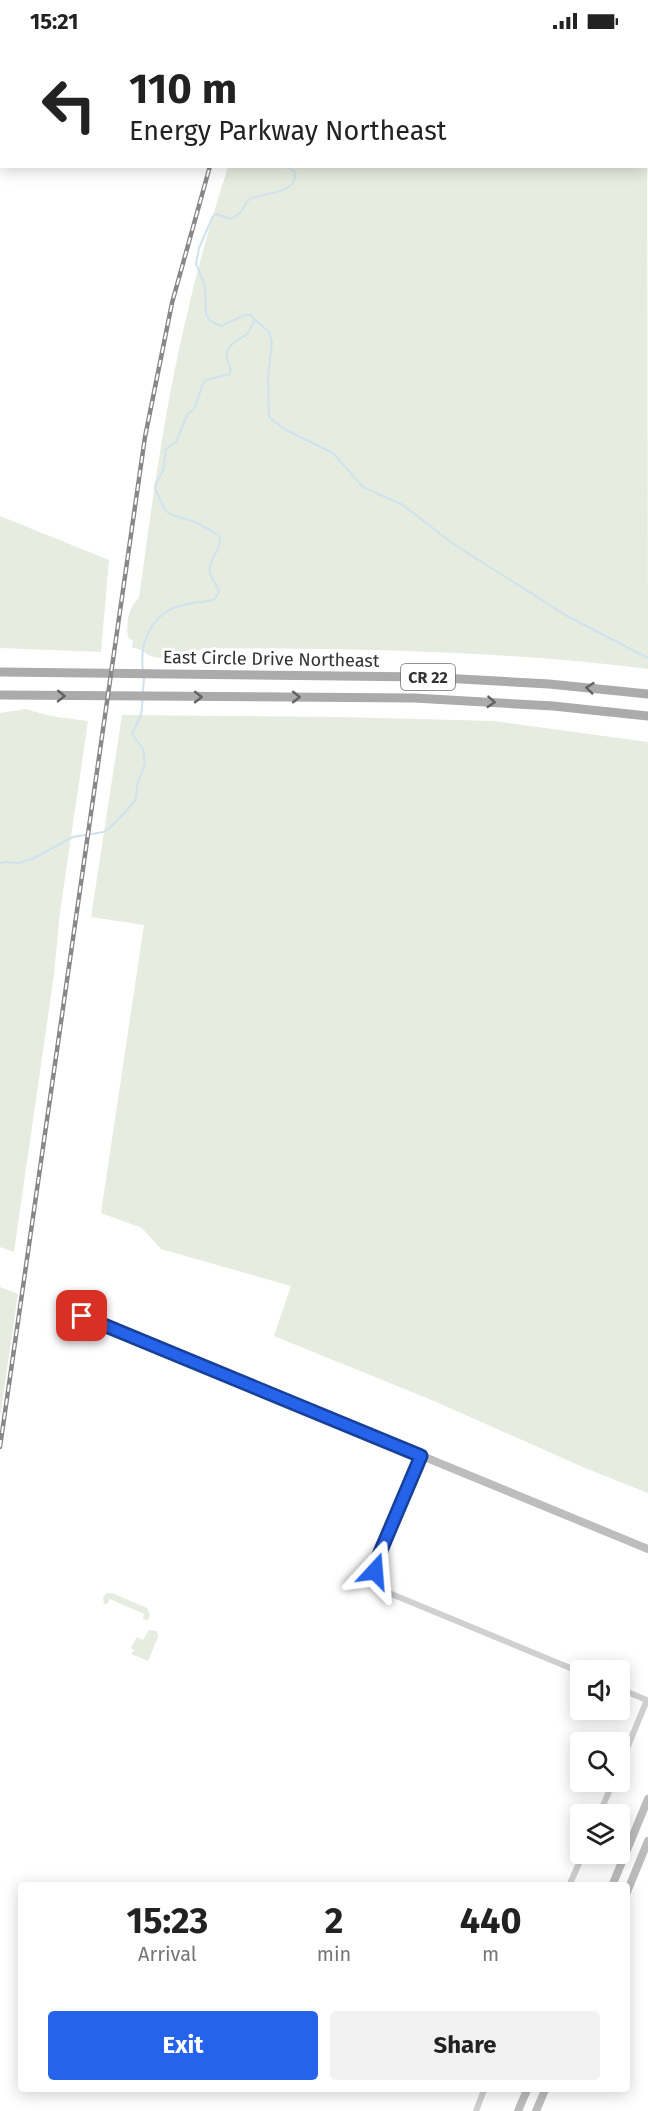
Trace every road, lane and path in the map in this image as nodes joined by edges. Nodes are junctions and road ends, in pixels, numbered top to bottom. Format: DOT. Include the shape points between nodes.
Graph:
graph roads {
  1 [pos="0,672"];
  2 [pos="648,694"];
  3 [pos="0,695"];
  4 [pos="648,716"];
  5 [pos="82,1316"];
  6 [pos="421,1456"];
  7 [pos="648,1549"];
  8 [pos="570,1668"];
  9 [pos="630,1693"];
  10 [pos="630,1741"];
  11 [pos="648,1799"];
  12 [pos="630,1841"];
  13 [pos="648,1841"];
  14 [pos="579,1864"];
  15 [pos="621,1864"];
  16 [pos="571,1882"];
  17 [pos="614,1882"];
  18 [pos="630,1885"];
  19 [pos="483,2092"];
  20 [pos="526,2092"];
  21 [pos="544,2092"];
  22 [pos="476,2111"];
  23 [pos="518,2111"];
  24 [pos="536,2111"];
  2 -- 1 [label="main road, East Circle Drive Northeast / CR 22, one-way" via="461,678"];
  3 -- 4 [label="main road, East Circle Drive Northeast / CR 22, one-way" via="457,699"];
  5 -- 6 [label="street"];
  6 -- 7 [label="street"];
  6 -- 8 [label="street" via="376,1562 378,1585"];
  9 -- 10 [label="street" via="647,1700"];
  11 -- 12 [label="street"];
  13 -- 18 [label="street"];
  14 -- 16 [label="street"];
  15 -- 17 [label="street"];
  19 -- 22 [label="street"];
  20 -- 23 [label="street"];
  21 -- 24 [label="street"];
}
